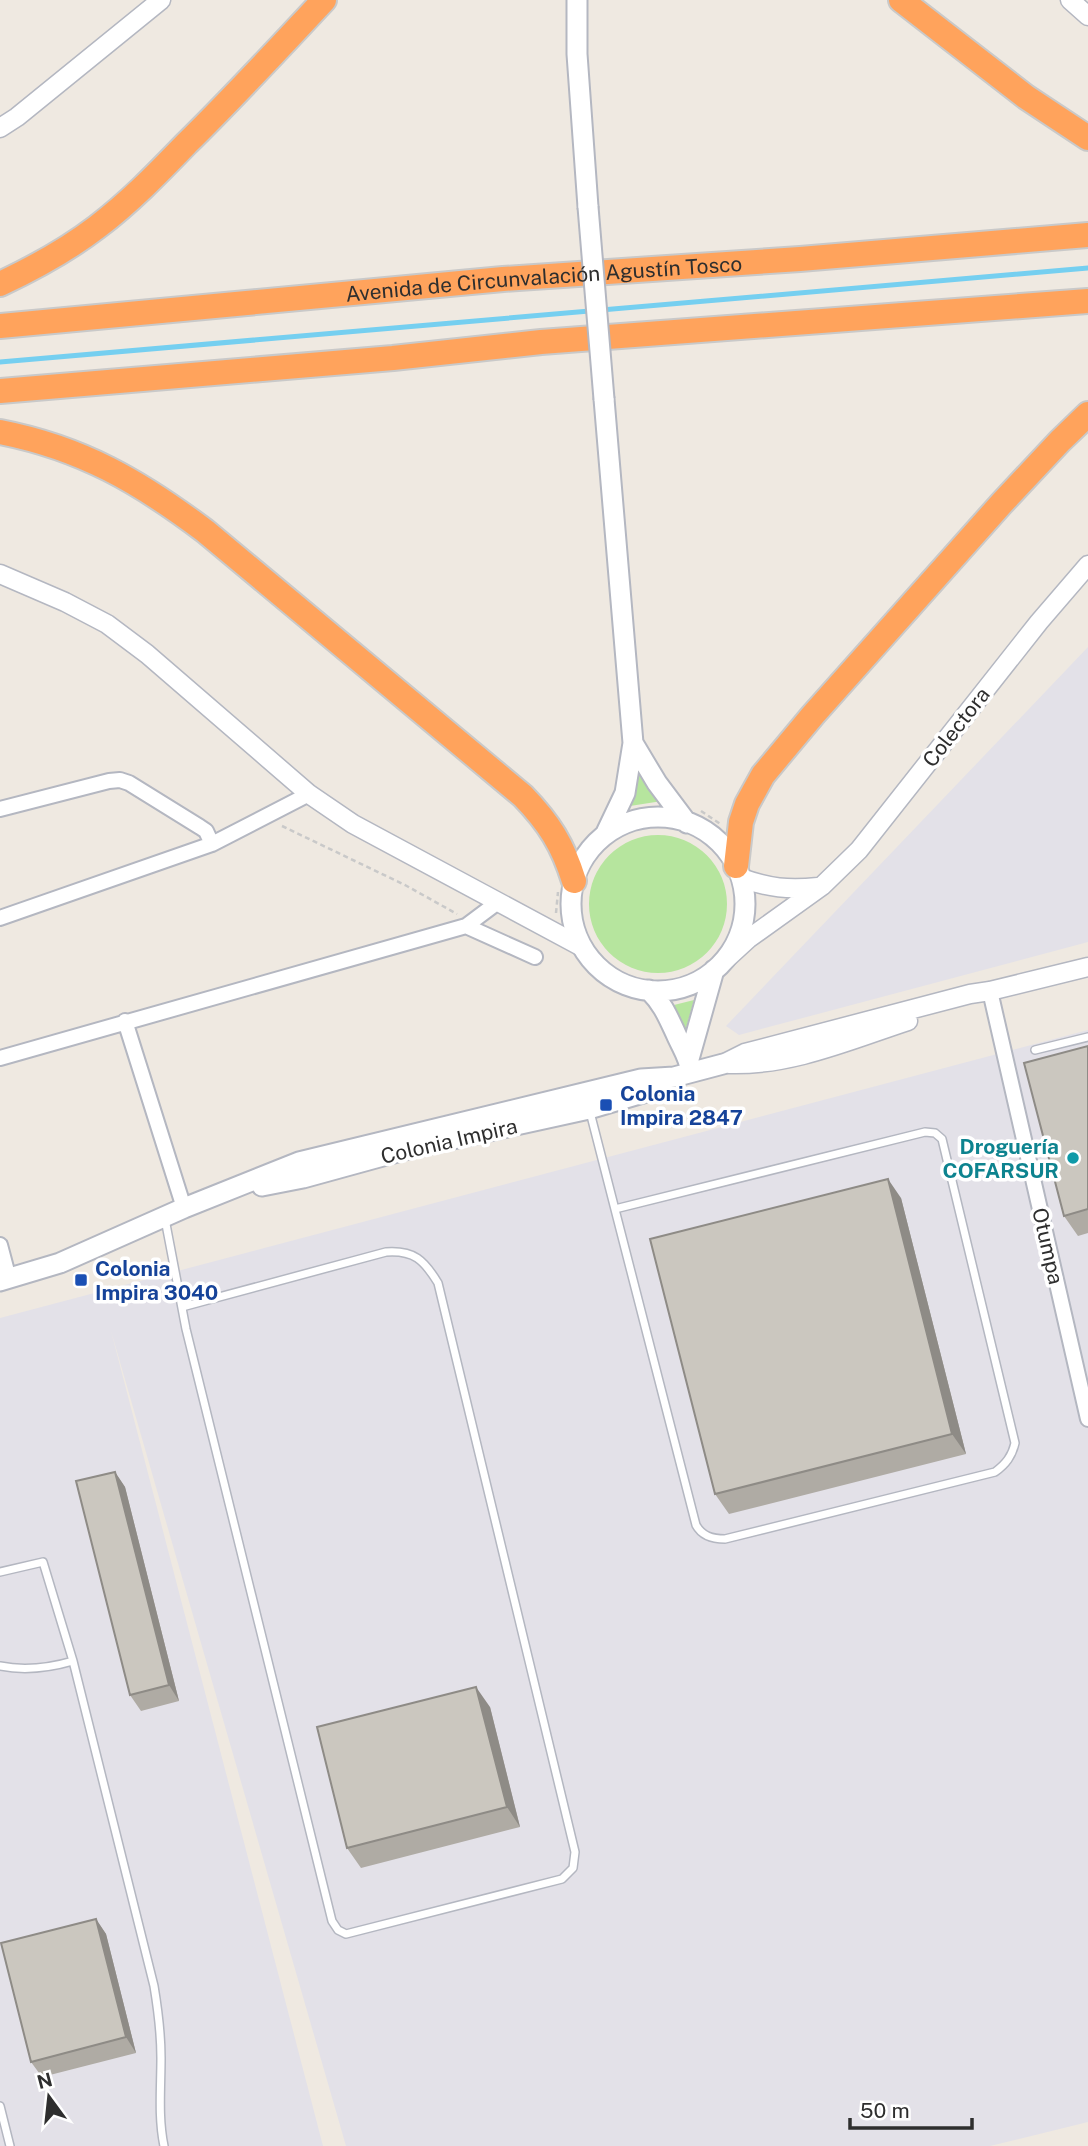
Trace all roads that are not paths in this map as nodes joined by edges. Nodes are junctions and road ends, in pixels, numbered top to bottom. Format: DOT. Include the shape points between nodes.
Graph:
graph roads {
  1 [pos="161,0"];
  2 [pos="324,0"];
  3 [pos="576,0"];
  4 [pos="901,0"];
  5 [pos="1070,0"];
  6 [pos="1088,16"];
  7 [pos="0,128"];
  8 [pos="1088,138"];
  9 [pos="1088,235"];
  10 [pos="0,284"];
  11 [pos="1088,301"];
  12 [pos="0,326"];
  13 [pos="0,391"];
  14 [pos="1088,414"];
  15 [pos="0,432"];
  16 [pos="1086,571"];
  17 [pos="0,574"];
  18 [pos="633,743"];
  19 [pos="309,794"];
  20 [pos="0,809"];
  21 [pos="687,822"];
  22 [pos="605,836"];
  23 [pos="212,844"];
  24 [pos="738,872"];
  25 [pos="574,881"];
  26 [pos="822,886"];
  27 [pos="498,902"];
  28 [pos="1,915"];
  29 [pos="467,926"];
  30 [pos="582,947"];
  31 [pos="535,957"];
  32 [pos="719,965"];
  33 [pos="1088,967"];
  34 [pos="649,990"];
  35 [pos="990,991"];
  36 [pos="125,1021"];
  37 [pos="1088,1037"];
  38 [pos="1035,1050"];
  39 [pos="0,1058"];
  40 [pos="723,1064"];
  41 [pos="685,1069"];
  42 [pos="589,1109"];
  43 [pos="219,1194"];
  44 [pos="184,1208"];
  45 [pos="615,1209"];
  46 [pos="164,1218"];
  47 [pos="0,1245"];
  48 [pos="5,1280"];
  49 [pos="182,1307"];
  50 [pos="1088,1419"];
  51 [pos="0,1572"];
  52 [pos="73,1661"];
  53 [pos="0,1666"];
  54 [pos="0,2106"];
  55 [pos="10,2146"];
  56 [pos="164,2146"];
  1 -- 7 [label="street"];
  2 -- 10 [label="highway" via="128,202 63,250"];
  3 -- 18 [label="main road, bridge" via="588,207"];
  4 -- 8 [label="highway" via="1026,97"];
  5 -- 6 [label="street"];
  9 -- 12 [label="highway, Avenida de Circunvalación Agustín Tosco" via="503,279"];
  11 -- 13 [label="highway" via="568,340"];
  14 -- 24 [label="highway" via="1009,495 763,775 741,822"];
  15 -- 25 [label="highway" via="45,442 100,464 152,492 205,531 523,796 558,839"];
  16 -- 26 [label="street, Colectora" via="859,850"];
  17 -- 19 [label="street" via="107,624"];
  18 -- 21 [label="main road"];
  18 -- 22 [label="main road" via="625,793"];
  19 -- 23 [label="street"];
  19 -- 27 [label="street" via="353,824"];
  20 -- 23 [label="street" via="120,780 206,831"];
  21 -- 22 [label="main road" via="648,818"];
  21 -- 24 [label="main road" via="711,835"];
  22 -- 25 [label="main road" via="583,860"];
  23 -- 28 [label="street"];
  24 -- 26 [label="street" via="782,889"];
  24 -- 32 [label="main road" via="744,893 743,921 733,948"];
  25 -- 30 [label="main road" via="572,918"];
  26 -- 32 [label="street, Colectora"];
  27 -- 29 [label="street"];
  27 -- 30 [label="street"];
  29 -- 31 [label="street"];
  29 -- 36 [label="street"];
  30 -- 34 [label="main road" via="612,978"];
  32 -- 34 [label="main road" via="676,989"];
  32 -- 41 [label="main road"];
  33 -- 35 [label="street, Colonia Impira"];
  34 -- 41 [label="main road" via="668,1014"];
  35 -- 40 [label="street, Colonia Impira" via="745,1053"];
  35 -- 50 [label="street, Otumpa"];
  36 -- 39 [label="street"];
  36 -- 44 [label="street"];
  37 -- 38 [label="lane"];
  40 -- 41 [label="main road, Colonia Impira"];
  41 -- 42 [label="main road, Colonia Impira" via="643,1093"];
  41 -- 43 [label="main road, Colonia Impira" via="299,1162"];
  42 -- 43 [label="main road, Colonia Impira"];
  42 -- 45 [label="lane"];
  43 -- 44 [label="main road, Colonia Impira"];
  44 -- 46 [label="main road, Colonia Impira"];
  45 -- 45 [label="lane" via="700,1532 725,1539 995,1472 1013,1453 1015,1443 942,1139 935,1133"];
  46 -- 48 [label="main road, Colonia Impira" via="60,1263"];
  46 -- 49 [label="lane"];
  47 -- 48 [label="street"];
  49 -- 49 [label="lane" via="332,1922 346,1934 562,1879 573,1868 575,1852 438,1283 427,1266 412,1254 386,1252"];
  51 -- 52 [label="lane" via="43,1562"];
  52 -- 53 [label="lane" via="38,1668"];
  52 -- 56 [label="lane" via="159,2012"];
  54 -- 55 [label="lane"];
}
